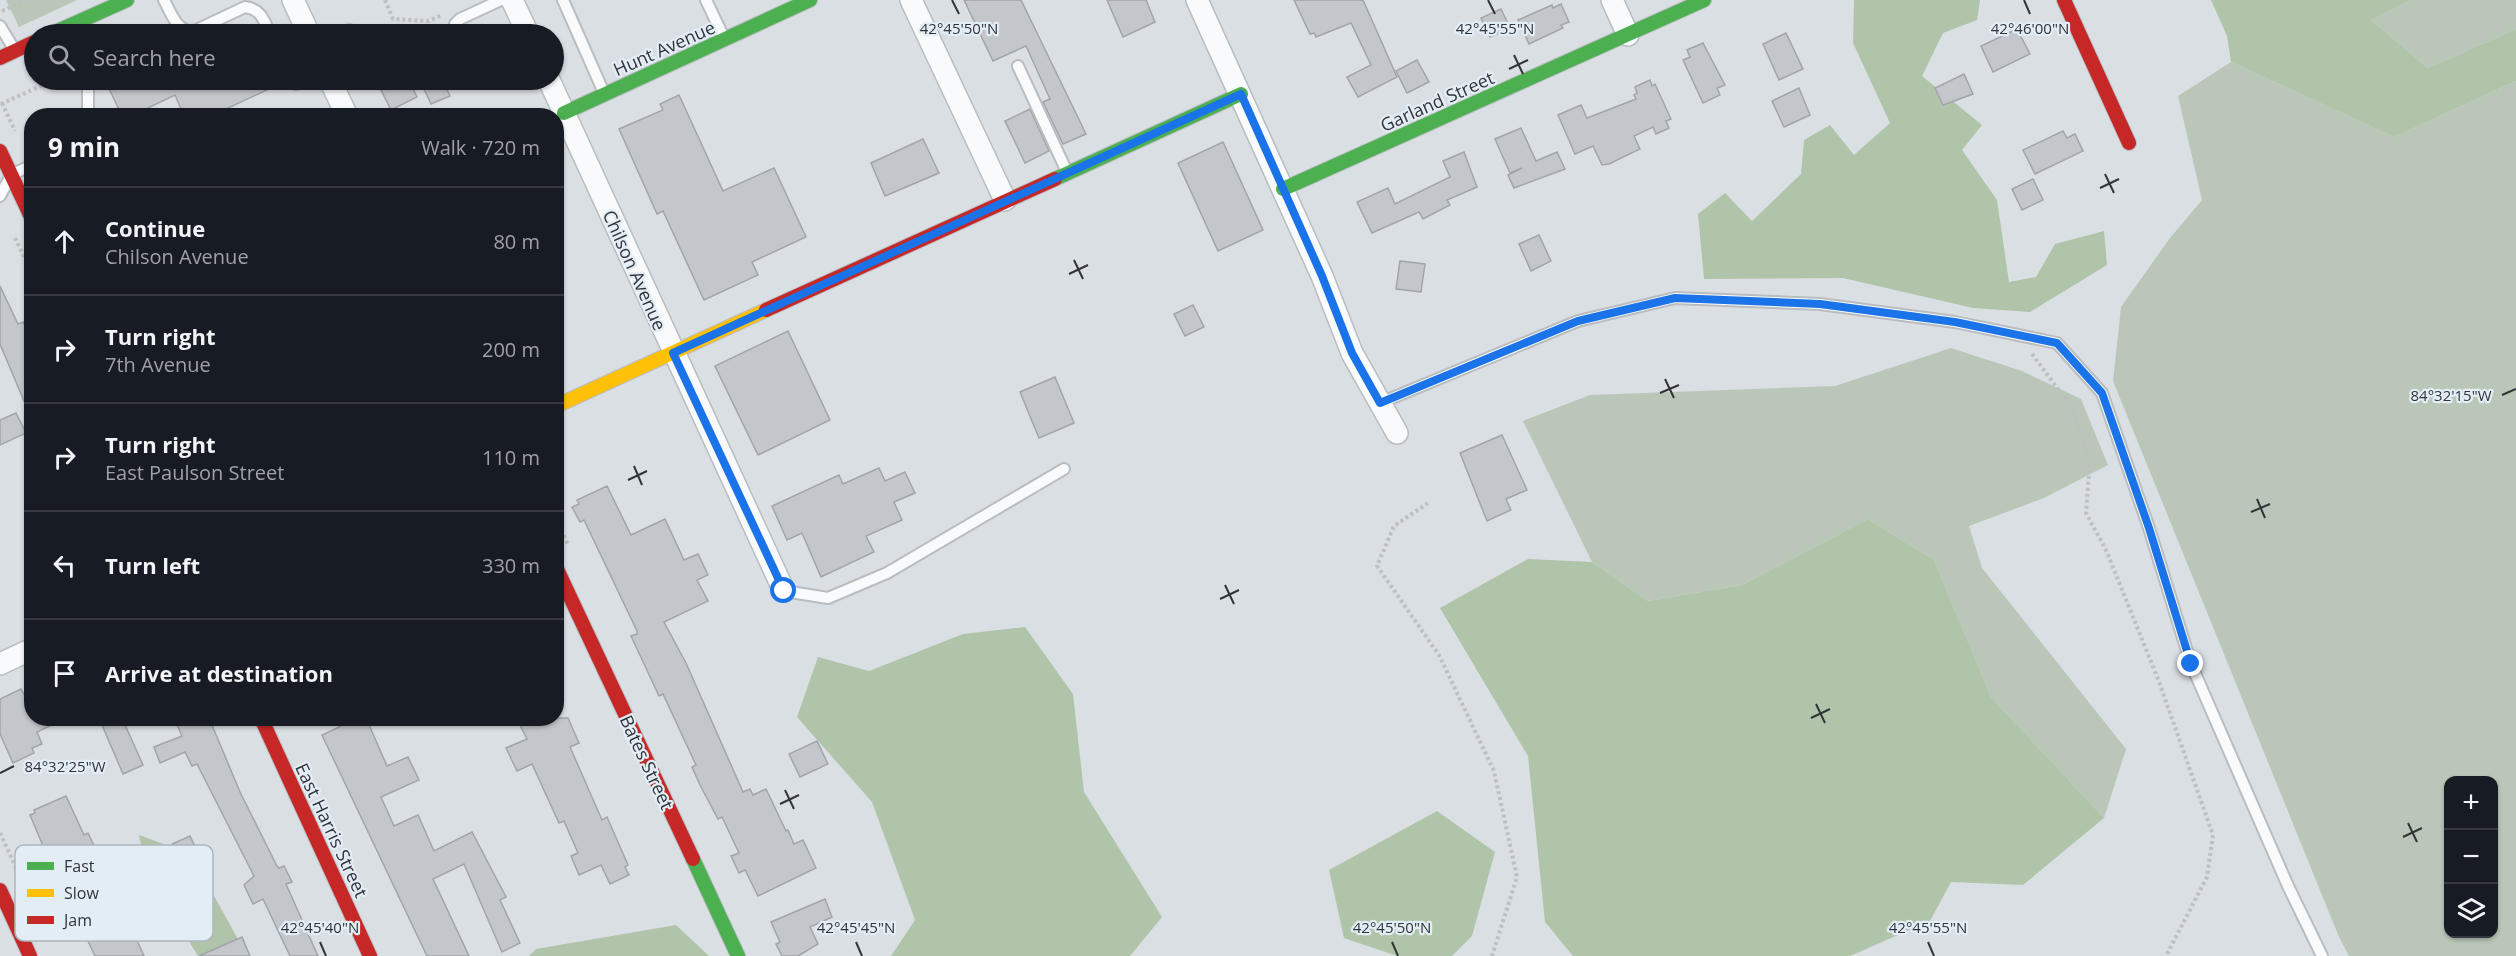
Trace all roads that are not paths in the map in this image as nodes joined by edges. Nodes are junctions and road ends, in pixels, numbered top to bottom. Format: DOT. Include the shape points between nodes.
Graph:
graph roads {
  1 [pos="127,0"];
  2 [pos="164,0"];
  3 [pos="293,0"];
  4 [pos="501,0"];
  5 [pos="512,0"];
  6 [pos="563,0"];
  7 [pos="706,0"];
  8 [pos="810,0"];
  9 [pos="911,0"];
  10 [pos="1197,0"];
  11 [pos="1612,0"];
  12 [pos="1704,0"];
  13 [pos="2064,0"];
  14 [pos="83,24"];
  15 [pos="177,24"];
  16 [pos="209,24"];
  17 [pos="266,24"];
  18 [pos="304,24"];
  19 [pos="455,24"];
  20 [pos="523,24"];
  21 [pos="0,26"];
  22 [pos="1628,35"];
  23 [pos="725,40"];
  24 [pos="24,47"];
  25 [pos="16,51"];
  26 [pos="0,58"];
  27 [pos="1018,66"];
  28 [pos="88,90"];
  29 [pos="335,90"];
  30 [pos="554,90"];
  31 [pos="1241,94"];
  32 [pos="605,95"];
  33 [pos="88,108"];
  34 [pos="343,108"];
  35 [pos="562,108"];
  36 [pos="564,113"];
  37 [pos="2129,143"];
  38 [pos="0,151"];
  39 [pos="24,169"];
  40 [pos="1067,172"];
  41 [pos="11,175"];
  42 [pos="1283,189"];
  43 [pos="0,196"];
  44 [pos="1005,200"];
  45 [pos="24,202"];
  46 [pos="673,353"];
  47 [pos="564,402"];
  48 [pos="1380,403"];
  49 [pos="1397,433"];
  50 [pos="1064,469"];
  51 [pos="564,584"];
  52 [pos="784,591"];
  53 [pos="24,653"];
  54 [pos="0,664"];
  55 [pos="265,726"];
  56 [pos="0,890"];
  57 [pos="15,923"];
  58 [pos="23,941"];
  59 [pos="30,956"];
  60 [pos="370,956"];
  61 [pos="738,956"];
  62 [pos="2322,956"];
  1 -- 14 [label="street"];
  2 -- 15 [label="lane"];
  3 -- 18 [label="street"];
  4 -- 19 [label="lane"];
  5 -- 20 [label="street"];
  6 -- 32 [label="lane"];
  7 -- 23 [label="lane"];
  8 -- 23 [label="street, Hunt Avenue"];
  9 -- 44 [label="street"];
  10 -- 31 [label="street"];
  11 -- 22 [label="street"];
  12 -- 22 [label="street, Garland Street"];
  13 -- 37 [label="street"];
  16 -- 17 [label="lane" via="245,7 254,8"];
  21 -- 25 [label="lane"];
  22 -- 42 [label="street, Garland Street"];
  23 -- 32 [label="street, Hunt Avenue"];
  24 -- 25 [label="street"];
  25 -- 26 [label="street"];
  27 -- 40 [label="lane"];
  28 -- 33 [label="lane"];
  29 -- 34 [label="street"];
  30 -- 35 [label="street, Chilson Avenue"];
  31 -- 40 [label="street"];
  31 -- 42 [label="street"];
  32 -- 36 [label="street, Hunt Avenue"];
  36 -- 46 [label="street, Chilson Avenue"];
  38 -- 41 [label="street"];
  39 -- 41 [label="lane"];
  40 -- 44 [label="street"];
  41 -- 43 [label="lane"];
  41 -- 45 [label="street"];
  42 -- 48 [label="street" via="1352,353"];
  44 -- 46 [label="street"];
  46 -- 47 [label="street"];
  46 -- 52 [label="street, Chilson Avenue"];
  48 -- 49 [label="street"];
  48 -- 62 [label="lane" via="1578,321 1675,298 1820,304 1955,322 2057,343 2102,393 2191,664"];
  50 -- 52 [label="lane" via="887,573 828,598"];
  51 -- 61 [label="street, Bates Street"];
  53 -- 54 [label="street"];
  55 -- 60 [label="street, East Harris Street"];
  56 -- 57 [label="street"];
  58 -- 59 [label="street"];
}
